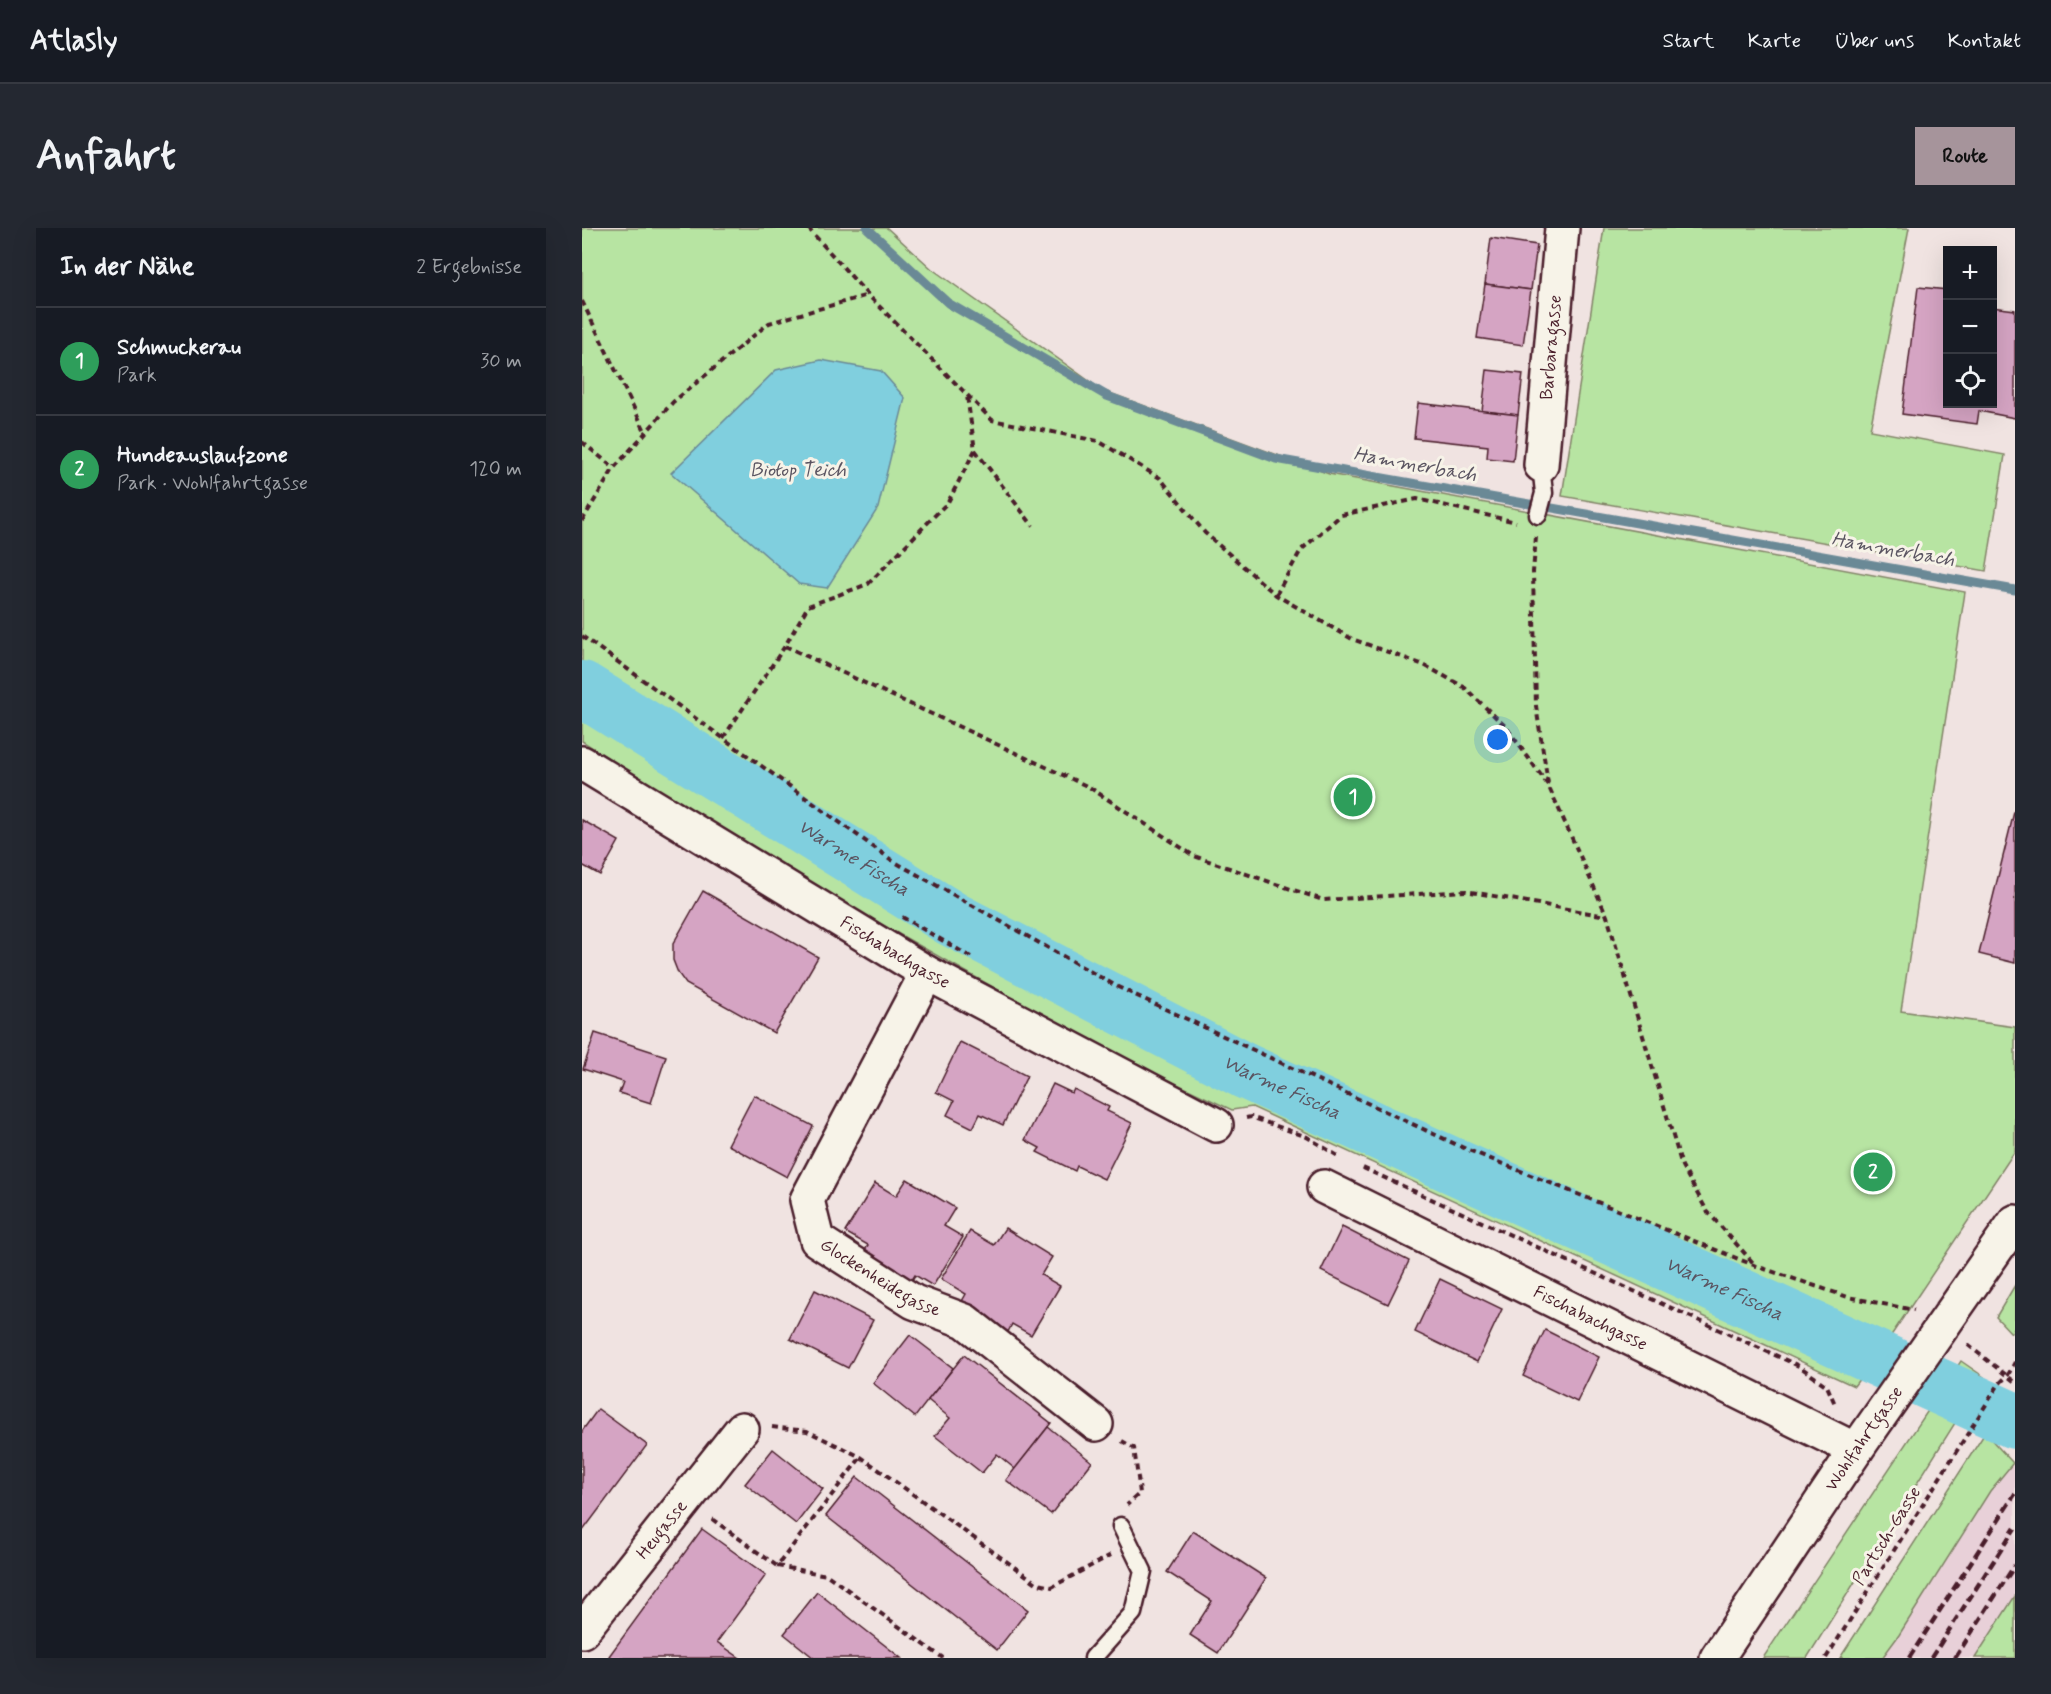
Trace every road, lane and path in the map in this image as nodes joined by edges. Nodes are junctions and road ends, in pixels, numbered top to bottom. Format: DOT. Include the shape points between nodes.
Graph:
graph roads {
  1 [pos="808,228"];
  2 [pos="1562,228"];
  3 [pos="868,294"];
  4 [pos="582,301"];
  5 [pos="966,394"];
  6 [pos="646,432"];
  7 [pos="582,442"];
  8 [pos="975,450"];
  9 [pos="615,468"];
  10 [pos="1543,479"];
  11 [pos="582,521"];
  12 [pos="1538,521"];
  13 [pos="1033,526"];
  14 [pos="1276,595"];
  15 [pos="582,636"];
  16 [pos="785,646"];
  17 [pos="723,738"];
  18 [pos="582,763"];
  19 [pos="1548,785"];
  20 [pos="1606,916"];
  21 [pos="927,974"];
  22 [pos="1216,1125"];
  23 [pos="1347,1160"];
  24 [pos="1358,1165"];
  25 [pos="1324,1186"];
  26 [pos="2015,1222"];
  27 [pos="1756,1266"];
  28 [pos="1912,1309"];
  29 [pos="1935,1335"];
  30 [pos="2015,1362"];
  31 [pos="2008,1375"];
  32 [pos="2015,1382"];
  33 [pos="1096,1424"];
  34 [pos="742,1429"];
  35 [pos="1856,1450"];
  36 [pos="861,1457"];
  37 [pos="685,1500"];
  38 [pos="1121,1526"];
  39 [pos="1130,1545"];
  40 [pos="777,1566"];
  41 [pos="582,1631"];
  42 [pos="943,1658"];
  43 [pos="1094,1658"];
  44 [pos="1717,1658"];
  45 [pos="1826,1658"];
  1 -- 3 [label="path"];
  2 -- 10 [label="street, Barbaragasse"];
  3 -- 5 [label="path"];
  3 -- 6 [label="path" via="769,323 673,402"];
  4 -- 6 [label="path"];
  5 -- 8 [label="path"];
  5 -- 14 [label="path" via="992,420 1098,441 1160,478 1205,533"];
  6 -- 9 [label="path"];
  7 -- 9 [label="path"];
  8 -- 13 [label="path"];
  8 -- 16 [label="path" via="948,502 868,584 808,606"];
  9 -- 11 [label="path"];
  10 -- 12 [label="lane"];
  12 -- 14 [label="path" via="1417,499 1341,515 1301,550"];
  12 -- 19 [label="path" via="1533,572 1536,706"];
  14 -- 19 [label="path" via="1352,639 1424,664 1464,687 1506,727"];
  15 -- 17 [label="path"];
  16 -- 17 [label="path"];
  16 -- 20 [label="path" via="1089,787 1194,856 1323,900 1466,891"];
  17 -- 27 [label="path" via="893,861 1118,987 1466,1149"];
  18 -- 21 [label="street, Fischabachgasse"];
  19 -- 20 [label="path"];
  20 -- 27 [label="path" via="1682,1166 1707,1211"];
  21 -- 22 [label="street, Fischabachgasse"];
  21 -- 33 [label="street, Glockenheidegasse" via="807,1200 817,1240 914,1302 965,1321"];
  22 -- 23 [label="path" via="1251,1116 1307,1137"];
  24 -- 35 [label="path" via="1798,1366 1827,1386"];
  25 -- 35 [label="street, Fischabachgasse"];
  26 -- 29 [label="street, Wohlfahrtgasse"];
  27 -- 28 [label="path" via="1848,1297"];
  29 -- 31 [label="path"];
  29 -- 35 [label="street, Wohlfahrtgasse"];
  30 -- 31 [label="path, Partsch-Gasse"];
  31 -- 32 [label="path"];
  31 -- 45 [label="path, Partsch-Gasse"];
  33 -- 38 [label="path" via="1134,1449 1140,1493 1117,1514"];
  34 -- 36 [label="path" via="776,1427 807,1431"];
  34 -- 37 [label="street, Heugasse"];
  35 -- 44 [label="street, Wohlfahrtgasse"];
  36 -- 39 [label="path" via="1038,1584 1052,1587"];
  36 -- 40 [label="path"];
  37 -- 40 [label="path"];
  37 -- 41 [label="street, Heugasse"];
  38 -- 39 [label="lane"];
  39 -- 43 [label="lane" via="1143,1571 1132,1613"];
  40 -- 42 [label="path" via="827,1575"];
}
